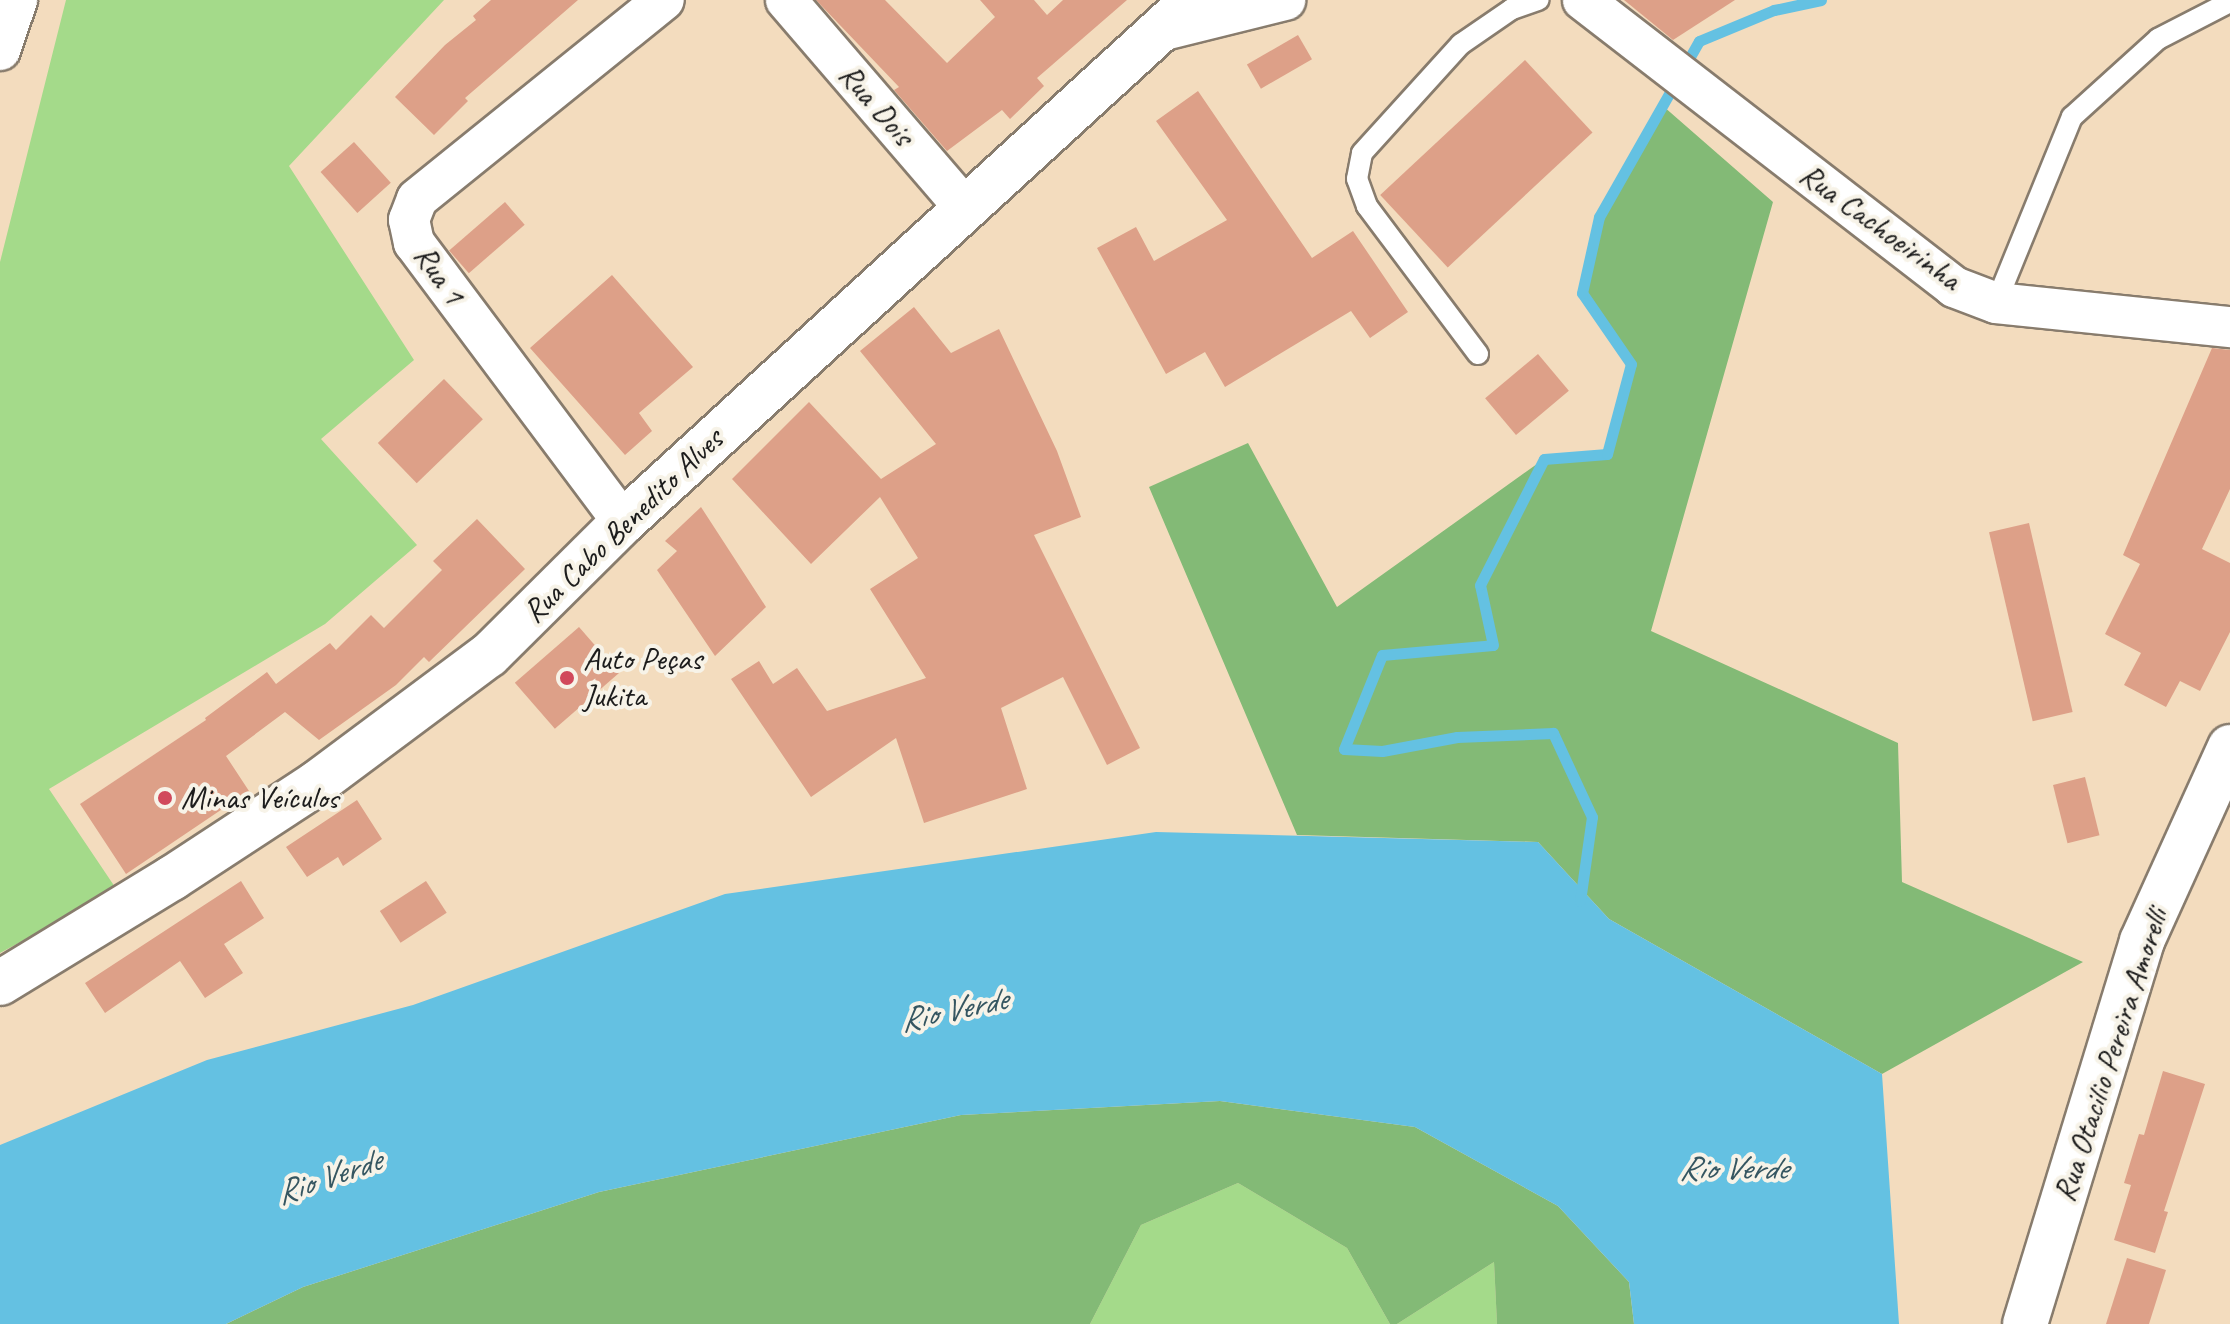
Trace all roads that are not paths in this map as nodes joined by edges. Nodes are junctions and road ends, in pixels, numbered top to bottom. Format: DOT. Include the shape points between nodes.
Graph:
graph roads {
  1 [pos="17,0"];
  2 [pos="664,0"];
  3 [pos="786,0"];
  4 [pos="1285,0"];
  5 [pos="1538,0"];
  6 [pos="1583,0"];
  7 [pos="2230,2"];
  8 [pos="1179,15"];
  9 [pos="0,50"];
  10 [pos="966,209"];
  11 [pos="1996,303"];
  12 [pos="2230,327"];
  13 [pos="1478,354"];
  14 [pos="623,522"];
  15 [pos="2230,747"];
  16 [pos="0,983"];
  17 [pos="2025,1324"];
  1 -- 9 [label="street"];
  2 -- 14 [label="street, Rua 1" via="417,199 409,220 414,243"];
  3 -- 10 [label="street, Rua Dois"];
  4 -- 8 [label="street"];
  5 -- 13 [label="lane" via="1512,9 1461,44 1362,153 1357,179 1367,206"];
  6 -- 11 [label="street, Rua Cachoeirinha" via="1954,287"];
  7 -- 11 [label="lane" via="2158,39 2072,117"];
  8 -- 10 [label="main road, Rua Cabo Benedito Alves"];
  10 -- 14 [label="main road, Rua Cabo Benedito Alves"];
  11 -- 12 [label="street, Rua Cachoeirinha"];
  14 -- 16 [label="main road, Rua Cabo Benedito Alves" via="455,682 317,783"];
  15 -- 17 [label="main road, Rua Otacilio Pereira Amorelli" via="2142,941"];
}
